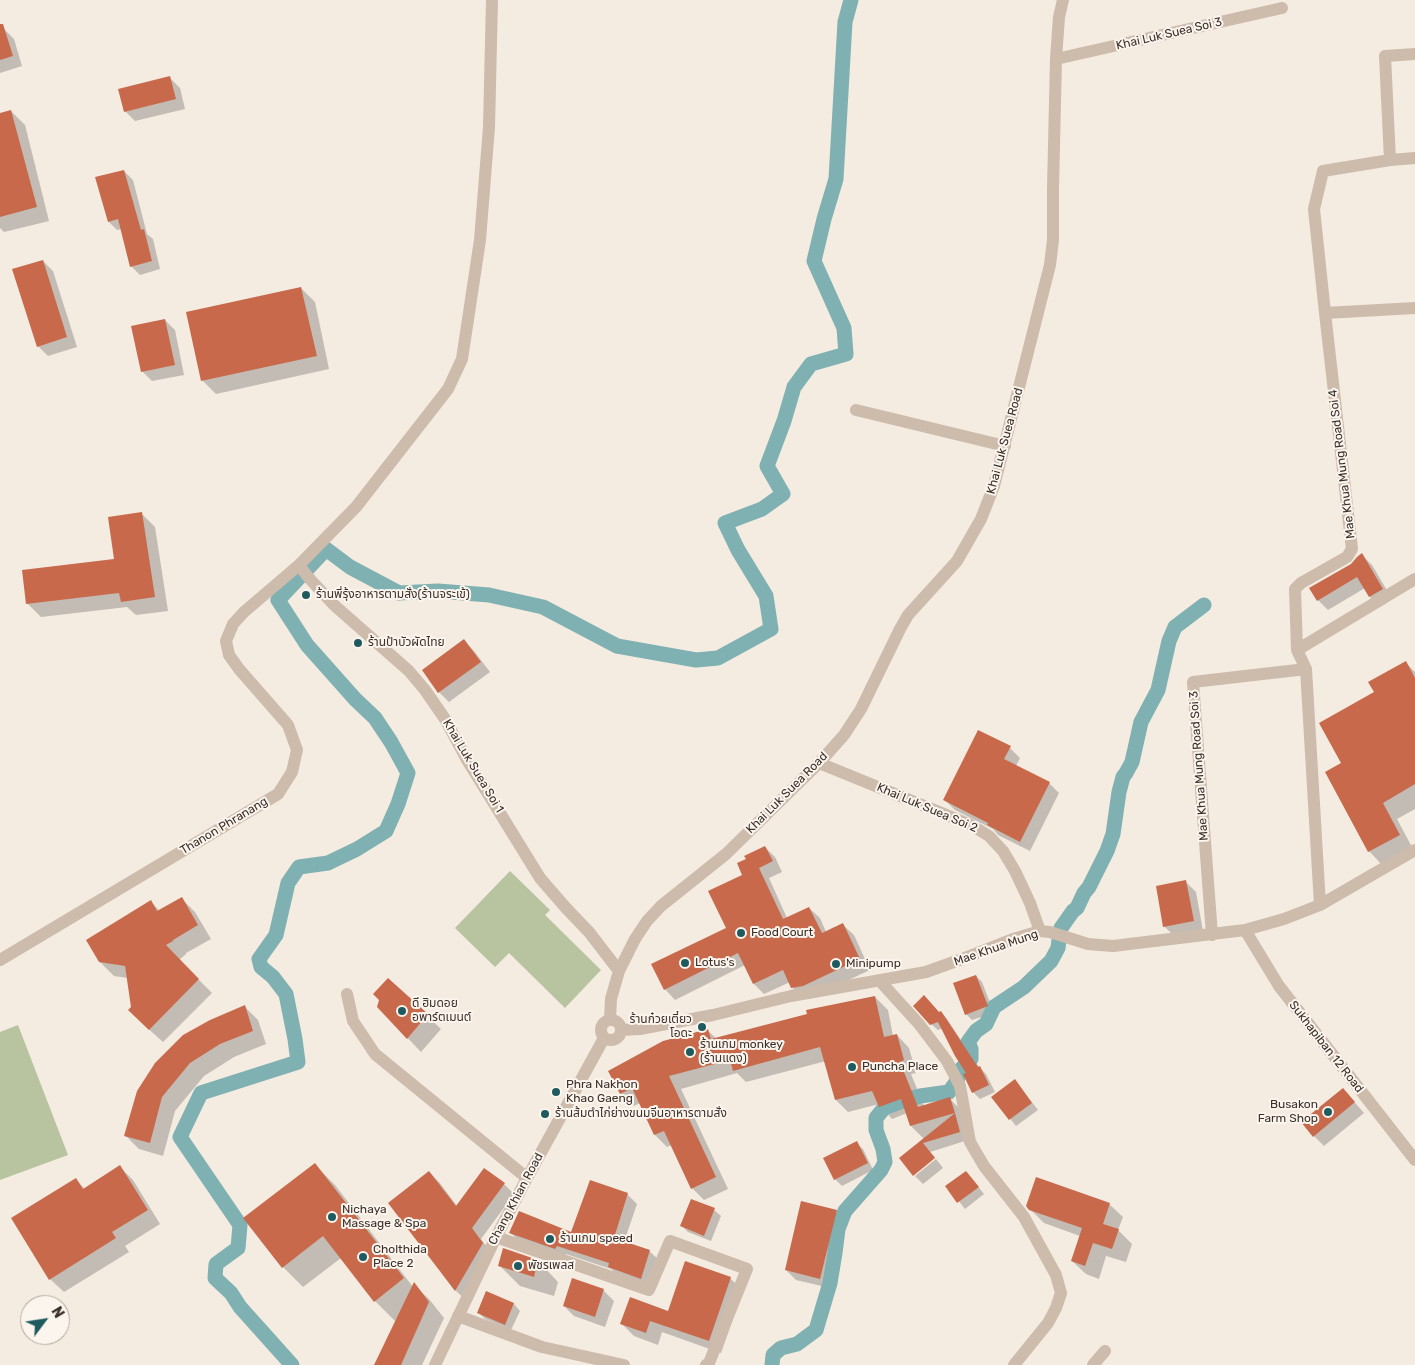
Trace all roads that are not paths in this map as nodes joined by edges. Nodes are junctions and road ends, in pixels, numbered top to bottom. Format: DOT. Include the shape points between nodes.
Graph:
graph roads {
  1 [pos="492,0"];
  2 [pos="1062,0"];
  3 [pos="1282,8"];
  4 [pos="1415,54"];
  5 [pos="1056,59"];
  6 [pos="1415,158"];
  7 [pos="1390,160"];
  8 [pos="1415,308"];
  9 [pos="1325,314"];
  10 [pos="856,410"];
  11 [pos="1005,446"];
  12 [pos="299,564"];
  13 [pos="1415,579"];
  14 [pos="1297,650"];
  15 [pos="1306,669"];
  16 [pos="819,763"];
  17 [pos="1415,850"];
  18 [pos="1320,905"];
  19 [pos="1245,930"];
  20 [pos="1040,931"];
  21 [pos="1212,935"];
  22 [pos="0,960"];
  23 [pos="619,971"];
  24 [pos="879,980"];
  25 [pos="346,994"];
  26 [pos="610,1020"];
  27 [pos="621,1030"];
  28 [pos="604,1038"];
  29 [pos="1415,1160"];
  30 [pos="527,1178"];
  31 [pos="496,1237"];
  32 [pos="458,1316"];
  33 [pos="1105,1351"];
  34 [pos="436,1365"];
  35 [pos="624,1365"];
  36 [pos="706,1365"];
  37 [pos="1014,1365"];
  38 [pos="1093,1365"];
  1 -- 12 [label="street" via="489,127 480,240 462,359 448,389 413,436 356,507"];
  2 -- 5 [label="street, Khai Luk Suea Road"];
  3 -- 5 [label="street, Khai Luk Suea Soi 3"];
  4 -- 7 [label="street" via="1385,56"];
  5 -- 11 [label="street, Khai Luk Suea Road" via="1050,265"];
  6 -- 7 [label="street"];
  7 -- 9 [label="street, Mae Khua Mung Road Soi 4" via="1323,171 1314,210"];
  8 -- 9 [label="street"];
  9 -- 14 [label="street, Mae Khua Mung Road Soi 4" via="1352,549 1347,557 1295,589"];
  10 -- 11 [label="street"];
  11 -- 16 [label="street, Khai Luk Suea Road" via="981,519 957,561 908,615 861,709 844,735"];
  12 -- 22 [label="street, Thanon Phranang" via="244,612 233,624 226,641 229,655 238,669 288,726 297,750 292,772 278,794"];
  12 -- 23 [label="street, Khai Luk Suea Soi 1" via="334,605 409,671 425,690 540,878"];
  13 -- 14 [label="street"];
  14 -- 15 [label="street, Mae Khua Mung Road Soi 4"];
  15 -- 18 [label="street, Mae Khua Mung Road Soi 4"];
  15 -- 21 [label="street, Mae Khua Mung Road Soi 3" via="1193,682"];
  16 -- 20 [label="street, Khai Luk Suea Soi 2" via="971,825 989,836 1015,871"];
  16 -- 23 [label="street, Khai Luk Suea Road" via="726,854 661,906 635,939"];
  17 -- 18 [label="street, Mae Khua Mung"];
  18 -- 19 [label="street, Mae Khua Mung"];
  19 -- 21 [label="street, Mae Khua Mung"];
  19 -- 29 [label="street, Sukhapiban 12 Road" via="1278,986"];
  20 -- 21 [label="street, Mae Khua Mung" via="1088,944 1113,946"];
  20 -- 24 [label="street, Mae Khua Mung" via="926,972"];
  23 -- 26 [label="street, Khai Luk Suea Road"];
  24 -- 27 [label="street, Mae Khua Mung" via="658,1026"];
  24 -- 37 [label="street" via="947,1061 960,1086 970,1142 984,1166 1024,1217 1056,1275 1061,1293 1056,1308"];
  25 -- 30 [label="street" via="353,1022 375,1054"];
  26 -- 27 [label="street" via="616,1022"];
  26 -- 28 [label="street" via="602,1027"];
  27 -- 28 [label="street" via="614,1039"];
  28 -- 30 [label="street, Chang Khian Road"];
  30 -- 31 [label="street, Chang Khian Road"];
  31 -- 32 [label="street, Chang Khian Road"];
  31 -- 36 [label="street" via="649,1290 670,1241 747,1269"];
  32 -- 34 [label="street, Chang Khian Road"];
  32 -- 35 [label="street" via="542,1348"];
  33 -- 38 [label="street"];
}
